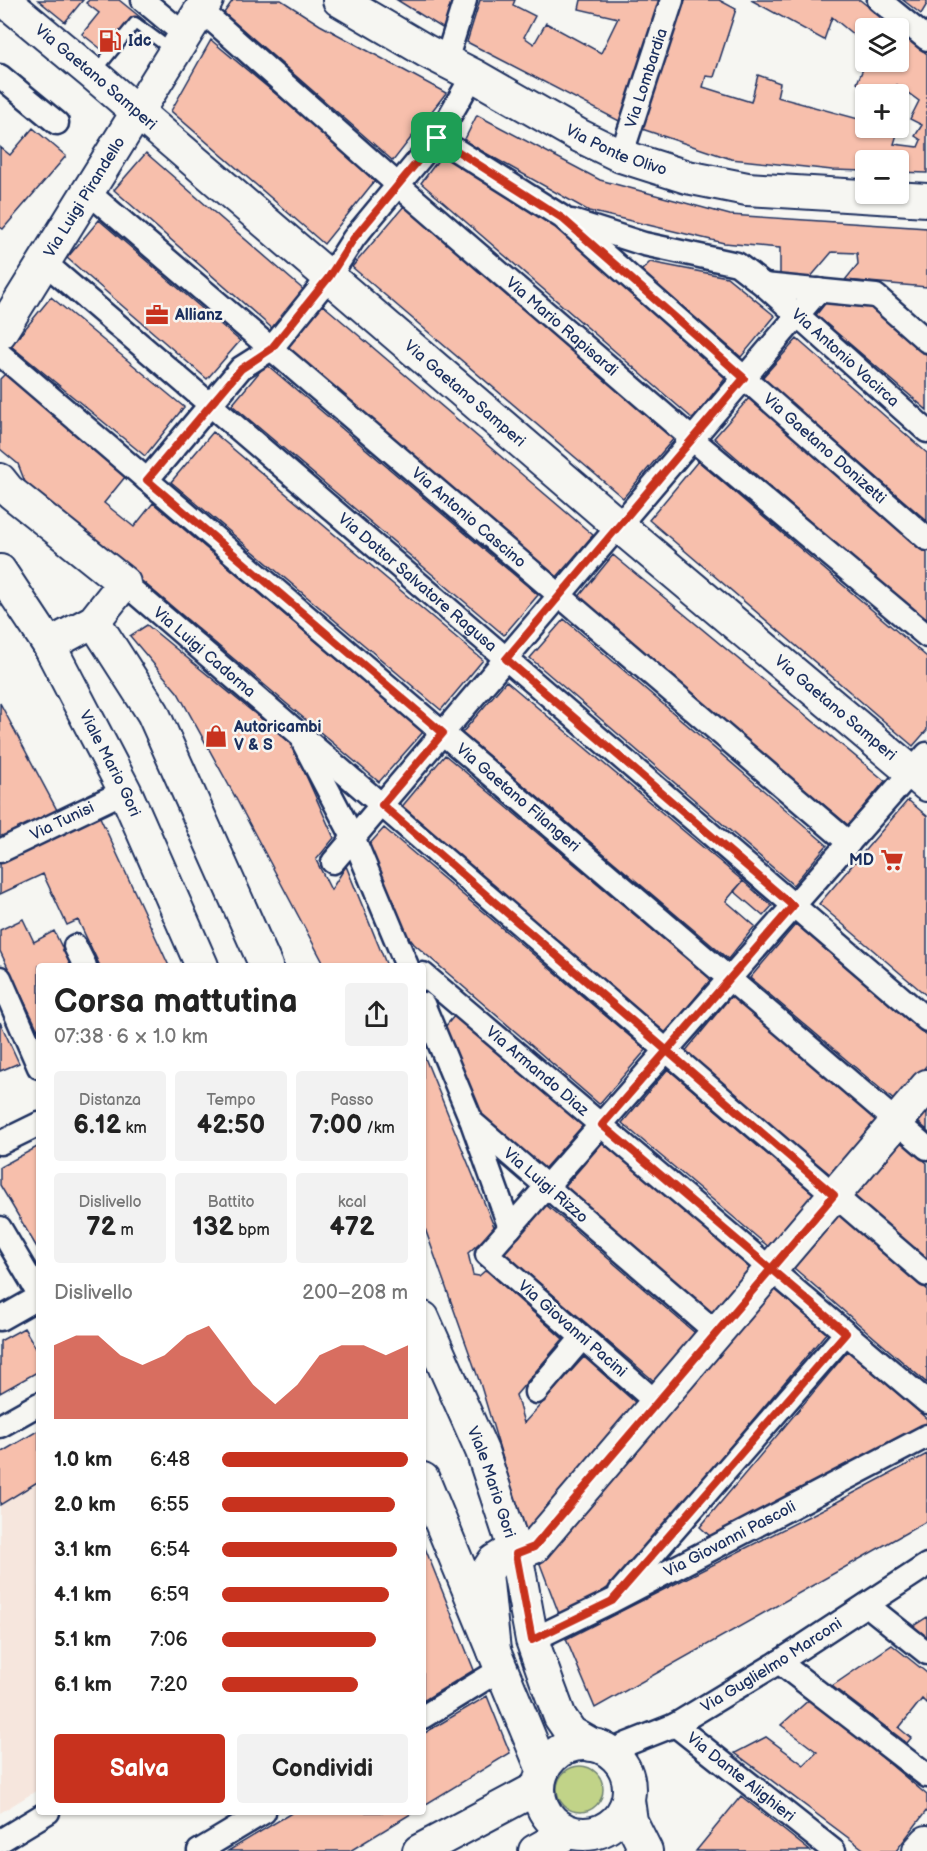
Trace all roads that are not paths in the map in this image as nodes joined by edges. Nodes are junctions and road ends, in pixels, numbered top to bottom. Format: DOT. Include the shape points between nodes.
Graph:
graph roads {
  1 [pos="4,0"];
  2 [pos="144,0"];
  3 [pos="339,0"];
  4 [pos="465,0"];
  5 [pos="672,0"];
  6 [pos="879,0"];
  7 [pos="192,25"];
  8 [pos="926,35"];
  9 [pos="460,68"];
  10 [pos="93,74"];
  11 [pos="0,76"];
  12 [pos="137,113"];
  13 [pos="57,123"];
  14 [pos="437,138"];
  15 [pos="621,156"];
  16 [pos="398,185"];
  17 [pos="88,192"];
  18 [pos="927,200"];
  19 [pos="562,218"];
  20 [pos="44,262"];
  21 [pos="329,277"];
  22 [pos="764,285"];
  23 [pos="819,290"];
  24 [pos="797,316"];
  25 [pos="0,333"];
  26 [pos="927,341"];
  27 [pos="271,349"];
  28 [pos="0,354"];
  29 [pos="744,378"];
  30 [pos="211,405"];
  31 [pos="927,431"];
  32 [pos="692,439"];
  33 [pos="0,480"];
  34 [pos="147,480"];
  35 [pos="618,526"];
  36 [pos="927,539"];
  37 [pos="0,571"];
  38 [pos="124,583"];
  39 [pos="560,595"];
  40 [pos="94,621"];
  41 [pos="927,636"];
  42 [pos="49,645"];
  43 [pos="506,659"];
  44 [pos="443,733"];
  45 [pos="299,734"];
  46 [pos="922,770"];
  47 [pos="125,791"];
  48 [pos="382,805"];
  49 [pos="354,839"];
  50 [pos="849,843"];
  51 [pos="0,851"];
  52 [pos="333,862"];
  53 [pos="793,906"];
  54 [pos="201,963"];
  55 [pos="265,963"];
  56 [pos="408,963"];
  57 [pos="426,977"];
  58 [pos="0,978"];
  59 [pos="730,979"];
  60 [pos="426,1011"];
  61 [pos="927,1020"];
  62 [pos="666,1051"];
  63 [pos="36,1060"];
  64 [pos="927,1086"];
  65 [pos="472,1122"];
  66 [pos="897,1122"];
  67 [pos="36,1125"];
  68 [pos="602,1125"];
  69 [pos="0,1143"];
  70 [pos="927,1148"];
  71 [pos="547,1186"];
  72 [pos="834,1195"];
  73 [pos="510,1228"];
  74 [pos="1,1232"];
  75 [pos="772,1269"];
  76 [pos="927,1275"];
  77 [pos="36,1290"];
  78 [pos="36,1297"];
  79 [pos="0,1319"];
  80 [pos="426,1325"];
  81 [pos="717,1333"];
  82 [pos="846,1333"];
  83 [pos="582,1338"];
  84 [pos="536,1392"];
  85 [pos="927,1402"];
  86 [pos="657,1403"];
  87 [pos="36,1406"];
  88 [pos="0,1426"];
  89 [pos="927,1436"];
  90 [pos="426,1486"];
  91 [pos="516,1554"];
  92 [pos="927,1565"];
  93 [pos="612,1601"];
  94 [pos="867,1605"];
  95 [pos="532,1640"];
  96 [pos="927,1653"];
  97 [pos="498,1660"];
  98 [pos="779,1662"];
  99 [pos="426,1715"];
  100 [pos="675,1725"];
  101 [pos="601,1748"];
  102 [pos="927,1776"];
  103 [pos="541,1779"];
  104 [pos="628,1800"];
  105 [pos="43,1815"];
  106 [pos="259,1815"];
  107 [pos="576,1833"];
  108 [pos="0,1841"];
  109 [pos="927,1842"];
  110 [pos="438,1846"];
  111 [pos="199,1851"];
  112 [pos="535,1851"];
  113 [pos="611,1851"];
  114 [pos="646,1851"];
  115 [pos="834,1851"];
  116 [pos="919,1851"];
  1 -- 10 [label="street, Via Gaetano Samperi"];
  2 -- 7 [label="street, Via Mario Rapisardi"];
  3 -- 9 [label="street, Via Ponte Olivo"];
  4 -- 9 [label="street"];
  5 -- 15 [label="street, Via Lombardia"];
  6 -- 8 [label="street"];
  7 -- 10 [label="lane" via="135,22"];
  7 -- 12 [label="street, Via Luigi Pirandello"];
  7 -- 16 [label="street, Via Mario Rapisardi"];
  9 -- 14 [label="street"];
  9 -- 15 [label="street, Via Ponte Olivo"];
  10 -- 12 [label="street, Via Gaetano Samperi"];
  11 -- 13 [label="street"];
  12 -- 17 [label="street, Via Luigi Pirandello"];
  12 -- 21 [label="street, Via Gaetano Samperi"];
  14 -- 16 [label="street"];
  14 -- 19 [label="street, Via Gaetano Donizetti"];
  15 -- 18 [label="street, Via Ponte Olivo" via="687,177 747,189"];
  16 -- 21 [label="street" via="354,238"];
  16 -- 32 [label="street, Via Mario Rapisardi"];
  17 -- 20 [label="street, Via Luigi Pirandello"];
  17 -- 27 [label="street, Via Antonio Cascino"];
  19 -- 22 [label="street, Via Antonio Vacirca" via="644,244 737,264"];
  19 -- 29 [label="street, Via Gaetano Donizetti"];
  20 -- 25 [label="street, Via Luigi Pirandello"];
  20 -- 30 [label="street, Via Dottor Salvatore Ragusa"];
  21 -- 27 [label="street"];
  21 -- 35 [label="street, Via Gaetano Samperi"];
  22 -- 23 [label="street"];
  22 -- 24 [label="street, Via Antonio Vacirca"];
  23 -- 24 [label="street"];
  23 -- 26 [label="street" via="876,296"];
  24 -- 29 [label="street"];
  24 -- 31 [label="street, Via Antonio Vacirca"];
  27 -- 30 [label="street" via="241,369"];
  27 -- 39 [label="street, Via Antonio Cascino"];
  28 -- 34 [label="street, Via Gaetano Filangeri"];
  29 -- 32 [label="street"];
  29 -- 36 [label="street, Via Gaetano Donizetti"];
  30 -- 34 [label="street"];
  30 -- 43 [label="street, Via Dottor Salvatore Ragusa"];
  32 -- 35 [label="street"];
  32 -- 41 [label="street, Via Mario Rapisardi"];
  33 -- 38 [label="street, Via Luigi Cadorna"];
  34 -- 44 [label="street, Via Gaetano Filangeri"];
  35 -- 39 [label="street"];
  35 -- 46 [label="street, Via Gaetano Samperi"];
  37 -- 42 [label="street, Viale Mario Gori"];
  38 -- 40 [label="street"];
  38 -- 45 [label="street, Via Luigi Cadorna"];
  39 -- 43 [label="street"];
  39 -- 50 [label="street, Via Antonio Cascino"];
  40 -- 42 [label="street"];
  40 -- 55 [label="street" via="153,712"];
  42 -- 47 [label="street, Viale Mario Gori"];
  43 -- 44 [label="street"];
  43 -- 53 [label="street, Via Dottor Salvatore Ragusa"];
  44 -- 48 [label="street"];
  44 -- 59 [label="street, Via Gaetano Filangeri"];
  45 -- 48 [label="street, Via Luigi Cadorna"];
  45 -- 49 [label="street"];
  46 -- 50 [label="street"];
  47 -- 51 [label="street, Via Tunisi"];
  47 -- 54 [label="street, Viale Mario Gori"];
  48 -- 49 [label="street"];
  48 -- 62 [label="street, Via Luigi Cadorna"];
  49 -- 52 [label="street"];
  49 -- 56 [label="street"];
  50 -- 53 [label="street"];
  53 -- 59 [label="street"];
  53 -- 61 [label="street, Via Dottor Salvatore Ragusa"];
  57 -- 68 [label="street, Via Armando Diaz"];
  58 -- 63 [label="street"];
  59 -- 62 [label="street"];
  59 -- 66 [label="street, Via Gaetano Filangeri"];
  60 -- 65 [label="street, Via Luigi Rizzo"];
  62 -- 68 [label="street"];
  62 -- 72 [label="street, Via Luigi Cadorna"];
  64 -- 66 [label="street"];
  65 -- 71 [label="street, Via Luigi Rizzo"];
  65 -- 73 [label="street"];
  66 -- 70 [label="street, Via Gaetano Filangeri"];
  66 -- 72 [label="street"];
  67 -- 69 [label="street"];
  68 -- 71 [label="street"];
  68 -- 75 [label="street, Via Armando Diaz"];
  71 -- 73 [label="street"];
  71 -- 81 [label="street, Via Luigi Rizzo"];
  72 -- 75 [label="street"];
  72 -- 76 [label="street, Via Luigi Cadorna"];
  73 -- 83 [label="street, Via Giovanni Pacini" via="487,1254"];
  74 -- 77 [label="street"];
  75 -- 81 [label="street"];
  75 -- 82 [label="street, Via Armando Diaz"];
  78 -- 79 [label="street"];
  80 -- 91 [label="street, Viale Mario Gori" via="482,1451"];
  81 -- 86 [label="street"];
  82 -- 85 [label="street, Via Armando Diaz"];
  82 -- 93 [label="street"];
  83 -- 84 [label="street"];
  83 -- 86 [label="street, Via Giovanni Pacini"];
  86 -- 91 [label="street" via="534,1547"];
  87 -- 88 [label="street"];
  89 -- 93 [label="street, Via Giovanni Pascoli"];
  90 -- 97 [label="street"];
  91 -- 95 [label="street, Viale Mario Gori"];
  91 -- 97 [label="street" via="494,1561 486,1574"];
  92 -- 94 [label="street, Via Guglielmo Marconi"];
  93 -- 95 [label="street, Via Giovanni Pascoli"];
  94 -- 96 [label="street"];
  94 -- 98 [label="street, Via Guglielmo Marconi"];
  95 -- 101 [label="street, Viale Mario Gori" via="560,1717 572,1733"];
  97 -- 99 [label="street"];
  97 -- 103 [label="street"];
  98 -- 100 [label="street, Via Guglielmo Marconi"];
  98 -- 102 [label="street"];
  100 -- 101 [label="street, Via Guglielmo Marconi" via="627,1744"];
  100 -- 115 [label="street, Via Dante Alighieri"];
  101 -- 103 [label="street" via="577,1744 563,1749 551,1758"];
  101 -- 104 [label="street" via="620,1762 626,1773"];
  103 -- 107 [label="street" via="539,1799 550,1819"];
  103 -- 110 [label="street"];
  104 -- 107 [label="street" via="611,1825 598,1832"];
  104 -- 114 [label="street" via="631,1821"];
  105 -- 108 [label="street"];
  106 -- 111 [label="street"];
  107 -- 112 [label="street"];
  107 -- 113 [label="street"];
  109 -- 116 [label="street"];
}
